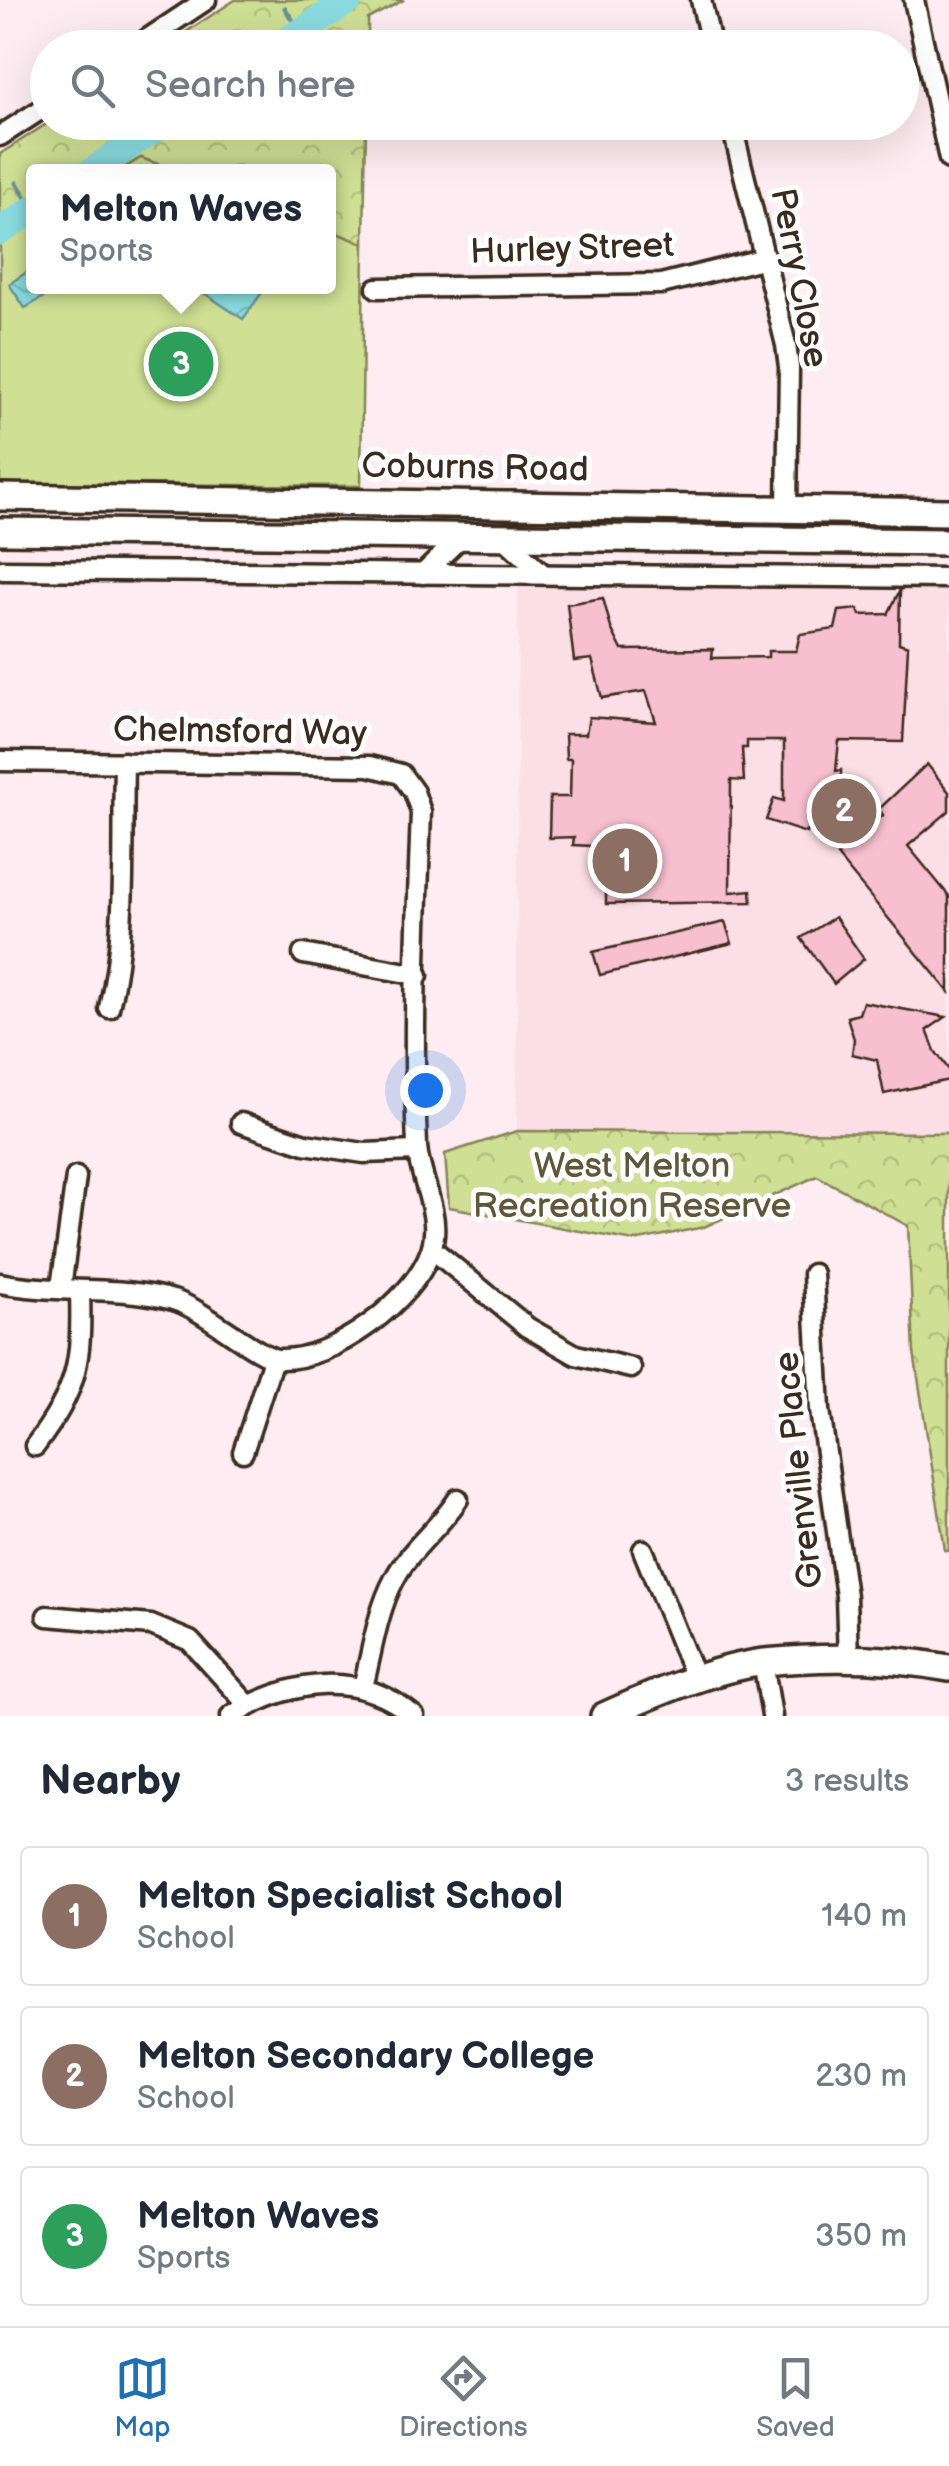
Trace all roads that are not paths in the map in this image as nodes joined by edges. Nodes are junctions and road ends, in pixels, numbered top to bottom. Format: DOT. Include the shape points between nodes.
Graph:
graph roads {
  1 [pos="206,0"];
  2 [pos="702,0"];
  3 [pos="914,0"];
  4 [pos="181,7"];
  5 [pos="155,30"];
  6 [pos="708,30"];
  7 [pos="30,117"];
  8 [pos="0,136"];
  9 [pos="736,140"];
  10 [pos="949,158"];
  11 [pos="766,258"];
  12 [pos="377,288"];
  13 [pos="0,497"];
  14 [pos="314,500"];
  15 [pos="787,508"];
  16 [pos="949,512"];
  17 [pos="0,531"];
  18 [pos="314,536"];
  19 [pos="460,538"];
  20 [pos="504,538"];
  21 [pos="786,541"];
  22 [pos="940,542"];
  23 [pos="2,570"];
  24 [pos="423,574"];
  25 [pos="544,574"];
  26 [pos="927,578"];
  27 [pos="949,578"];
  28 [pos="0,761"];
  29 [pos="124,762"];
  30 [pos="303,954"];
  31 [pos="418,974"];
  32 [pos="109,1008"];
  33 [pos="241,1123"];
  34 [pos="417,1150"];
  35 [pos="76,1176"];
  36 [pos="432,1249"];
  37 [pos="813,1274"];
  38 [pos="0,1283"];
  39 [pos="71,1290"];
  40 [pos="273,1359"];
  41 [pos="632,1368"];
  42 [pos="35,1446"];
  43 [pos="243,1452"];
  44 [pos="458,1499"];
  45 [pos="643,1550"];
  46 [pos="46,1616"];
  47 [pos="848,1660"];
  48 [pos="763,1662"];
  49 [pos="949,1668"];
  50 [pos="696,1680"];
  51 [pos="364,1687"];
  52 [pos="248,1705"];
  53 [pos="231,1716"];
  54 [pos="414,1716"];
  55 [pos="604,1716"];
  56 [pos="772,1716"];
  1 -- 4 [label="street"];
  2 -- 6 [label="street"];
  3 -- 10 [label="street"];
  4 -- 5 [label="street"];
  7 -- 8 [label="street"];
  9 -- 11 [label="street, Perry Close"];
  11 -- 12 [label="street, Hurley Street" via="660,284"];
  11 -- 15 [label="street, Perry Close" via="789,367"];
  13 -- 14 [label="street, Coburns Road"];
  14 -- 15 [label="street, Coburns Road"];
  14 -- 18 [label="street"];
  15 -- 16 [label="street, Coburns Road"];
  15 -- 21 [label="street"];
  17 -- 18 [label="street, Coburns Road"];
  18 -- 19 [label="street, Coburns Road"];
  19 -- 20 [label="street, Coburns Road"];
  19 -- 24 [label="street, Coburns Road"];
  20 -- 21 [label="street, Coburns Road"];
  20 -- 25 [label="street, Coburns Road"];
  21 -- 22 [label="street, Coburns Road"];
  22 -- 26 [label="street, Coburns Road"];
  23 -- 24 [label="street"];
  24 -- 25 [label="street"];
  25 -- 26 [label="street"];
  26 -- 27 [label="street"];
  28 -- 29 [label="street, Chelmsford Way"];
  29 -- 31 [label="street, Chelmsford Way" via="369,766 401,774 421,812"];
  29 -- 32 [label="street" via="121,932"];
  30 -- 31 [label="street"];
  31 -- 34 [label="street, Chelmsford Way"];
  33 -- 34 [label="street" via="305,1144 364,1153"];
  34 -- 36 [label="street, Chelmsford Way" via="433,1216"];
  35 -- 39 [label="street"];
  36 -- 40 [label="street" via="406,1290 372,1322 335,1347"];
  36 -- 41 [label="street" via="527,1327 576,1356"];
  37 -- 47 [label="street, Grenville Place" via="820,1410 846,1596"];
  38 -- 39 [label="street"];
  39 -- 40 [label="street" via="174,1300"];
  39 -- 42 [label="street" via="81,1340 74,1382"];
  40 -- 43 [label="street"];
  44 -- 51 [label="street" via="394,1579"];
  45 -- 50 [label="street"];
  46 -- 52 [label="street" via="151,1625 190,1640"];
  47 -- 48 [label="street"];
  47 -- 49 [label="street"];
  48 -- 50 [label="street"];
  48 -- 56 [label="street"];
  50 -- 55 [label="street"];
  51 -- 52 [label="street" via="300,1688"];
  51 -- 54 [label="street"];
  52 -- 53 [label="street"];
}
